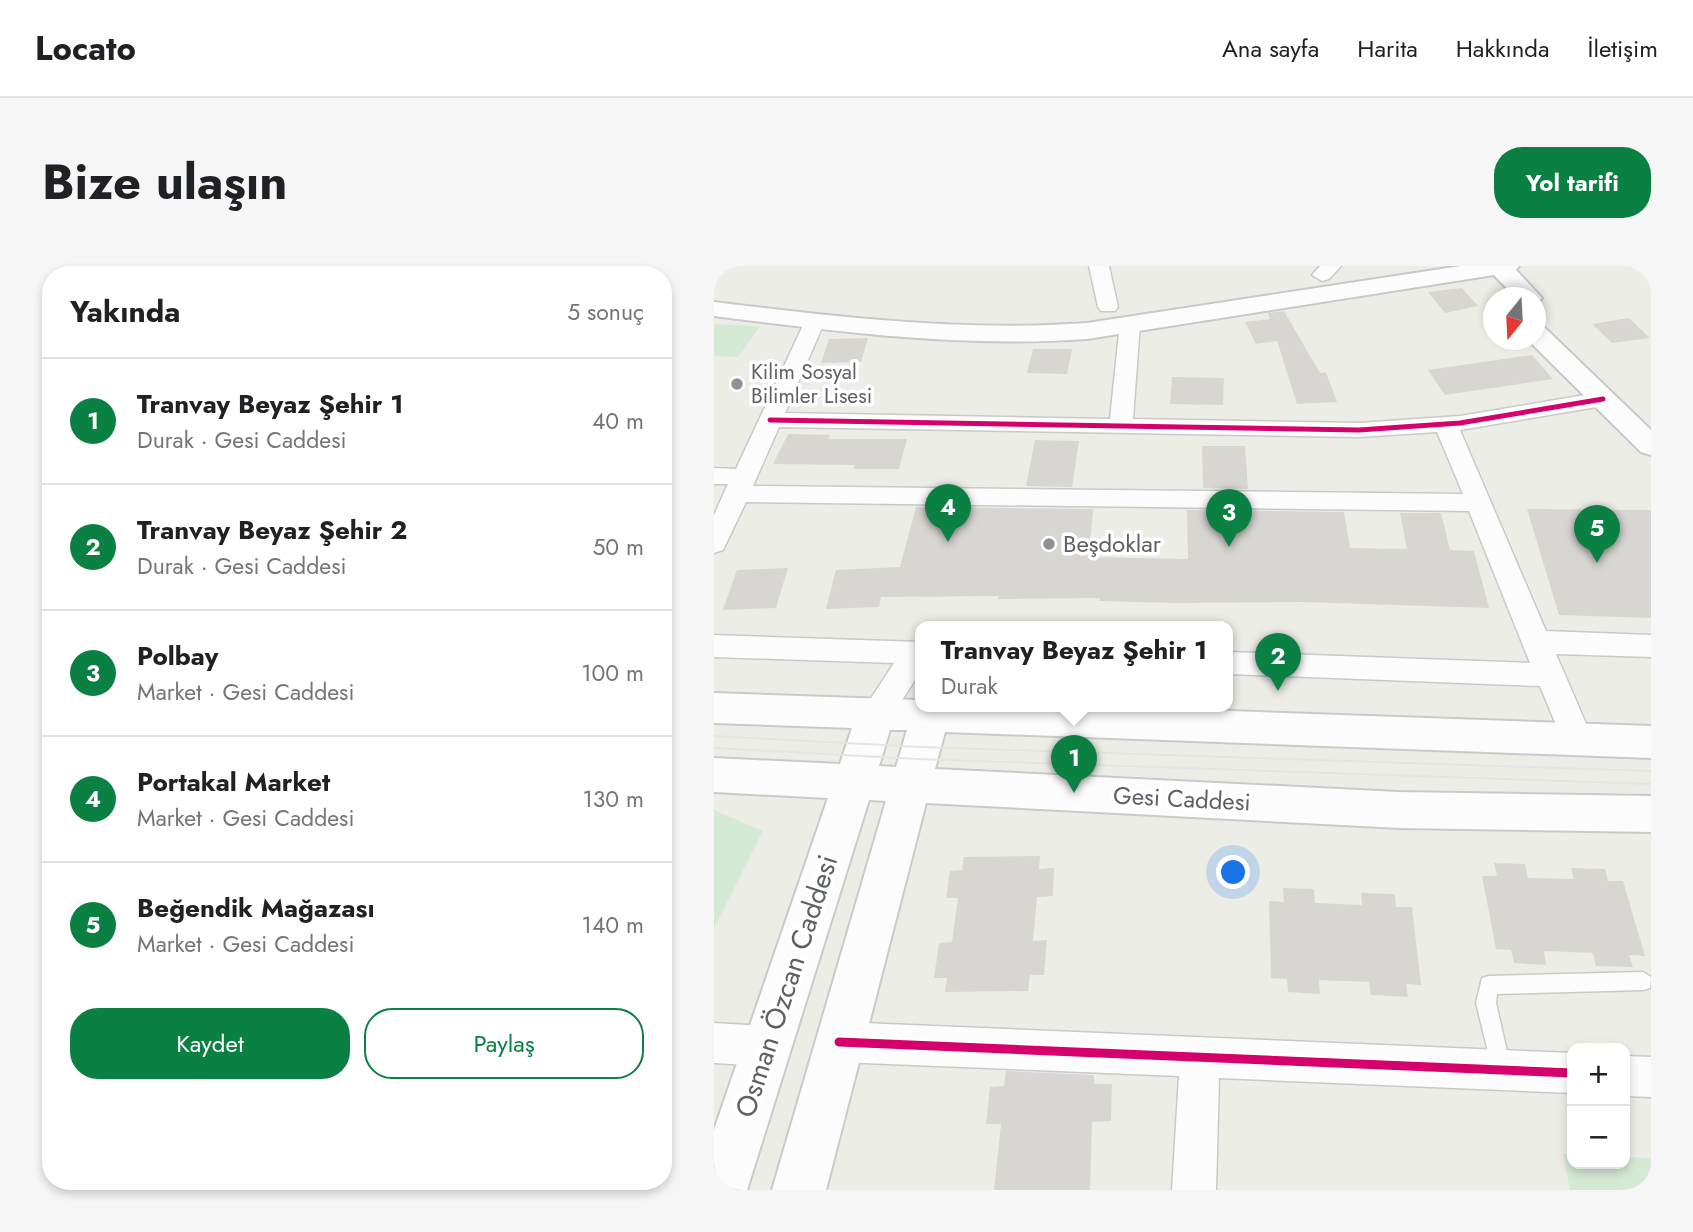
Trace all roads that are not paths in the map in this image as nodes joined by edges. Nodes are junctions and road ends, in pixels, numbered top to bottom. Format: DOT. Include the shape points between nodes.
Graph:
graph roads {
  1 [pos="1099,266"];
  2 [pos="1379,266"];
  3 [pos="1502,266"];
  4 [pos="1470,269"];
  5 [pos="1327,271"];
  6 [pos="1488,287"];
  7 [pos="1520,287"];
  8 [pos="714,288"];
  9 [pos="1108,306"];
  10 [pos="714,309"];
  11 [pos="1546,313"];
  12 [pos="815,321"];
  13 [pos="1130,324"];
  14 [pos="1546,344"];
  15 [pos="1604,399"];
  16 [pos="1651,413"];
  17 [pos="770,420"];
  18 [pos="1446,424"];
  19 [pos="1121,427"];
  20 [pos="1651,446"];
  21 [pos="714,476"];
  22 [pos="740,486"];
  23 [pos="1479,503"];
  24 [pos="714,544"];
  25 [pos="1536,642"];
  26 [pos="714,646"];
  27 [pos="1651,646"];
  28 [pos="915,653"];
  29 [pos="915,657"];
  30 [pos="1233,663"];
  31 [pos="1550,675"];
  32 [pos="714,708"];
  33 [pos="932,712"];
  34 [pos="876,715"];
  35 [pos="1577,740"];
  36 [pos="1651,742"];
  37 [pos="714,775"];
  38 [pos="854,782"];
  39 [pos="910,785"];
  40 [pos="1651,814"];
  41 [pos="1643,981"];
  42 [pos="839,1042"];
  43 [pos="714,1043"];
  44 [pos="766,1046"];
  45 [pos="1200,1057"];
  46 [pos="1501,1070"];
  47 [pos="1567,1073"];
  48 [pos="1630,1076"];
  49 [pos="1651,1077"];
  50 [pos="720,1190"];
  51 [pos="799,1190"];
  52 [pos="1194,1190"];
  1 -- 9 [label="street"];
  2 -- 5 [label="street"];
  3 -- 4 [label="street"];
  3 -- 7 [label="street"];
  4 -- 6 [label="street"];
  4 -- 13 [label="street"];
  5 -- 9 [label="street"];
  8 -- 9 [label="street" via="950,314 1034,315"];
  10 -- 12 [label="street"];
  11 -- 16 [label="street"];
  12 -- 13 [label="street" via="988,337"];
  12 -- 17 [label="street"];
  13 -- 19 [label="street"];
  14 -- 15 [label="street"];
  15 -- 18 [label="street"];
  15 -- 20 [label="street"];
  17 -- 19 [label="street"];
  17 -- 22 [label="street"];
  18 -- 19 [label="street" via="1308,430"];
  18 -- 23 [label="street"];
  21 -- 22 [label="street"];
  22 -- 23 [label="street"];
  22 -- 24 [label="street"];
  23 -- 25 [label="street"];
  25 -- 27 [label="street"];
  25 -- 31 [label="street"];
  26 -- 28 [label="street"];
  29 -- 34 [label="street"];
  30 -- 31 [label="street"];
  31 -- 35 [label="street"];
  32 -- 34 [label="street"];
  33 -- 34 [label="street"];
  33 -- 35 [label="street"];
  33 -- 39 [label="street"];
  34 -- 38 [label="street, Osman Özcan Caddesi"];
  35 -- 36 [label="street"];
  37 -- 38 [label="street, Gesi Caddesi"];
  38 -- 39 [label="street, Gesi Caddesi"];
  38 -- 44 [label="street, Osman Özcan Caddesi"];
  39 -- 40 [label="street, Gesi Caddesi" via="1399,810"];
  39 -- 42 [label="street"];
  41 -- 46 [label="lane" via="1489,985 1486,1003"];
  42 -- 45 [label="street"];
  42 -- 51 [label="street"];
  43 -- 44 [label="street"];
  44 -- 50 [label="street, Osman Özcan Caddesi"];
  45 -- 46 [label="street"];
  45 -- 52 [label="street"];
  46 -- 47 [label="street"];
  48 -- 49 [label="street"];
}
